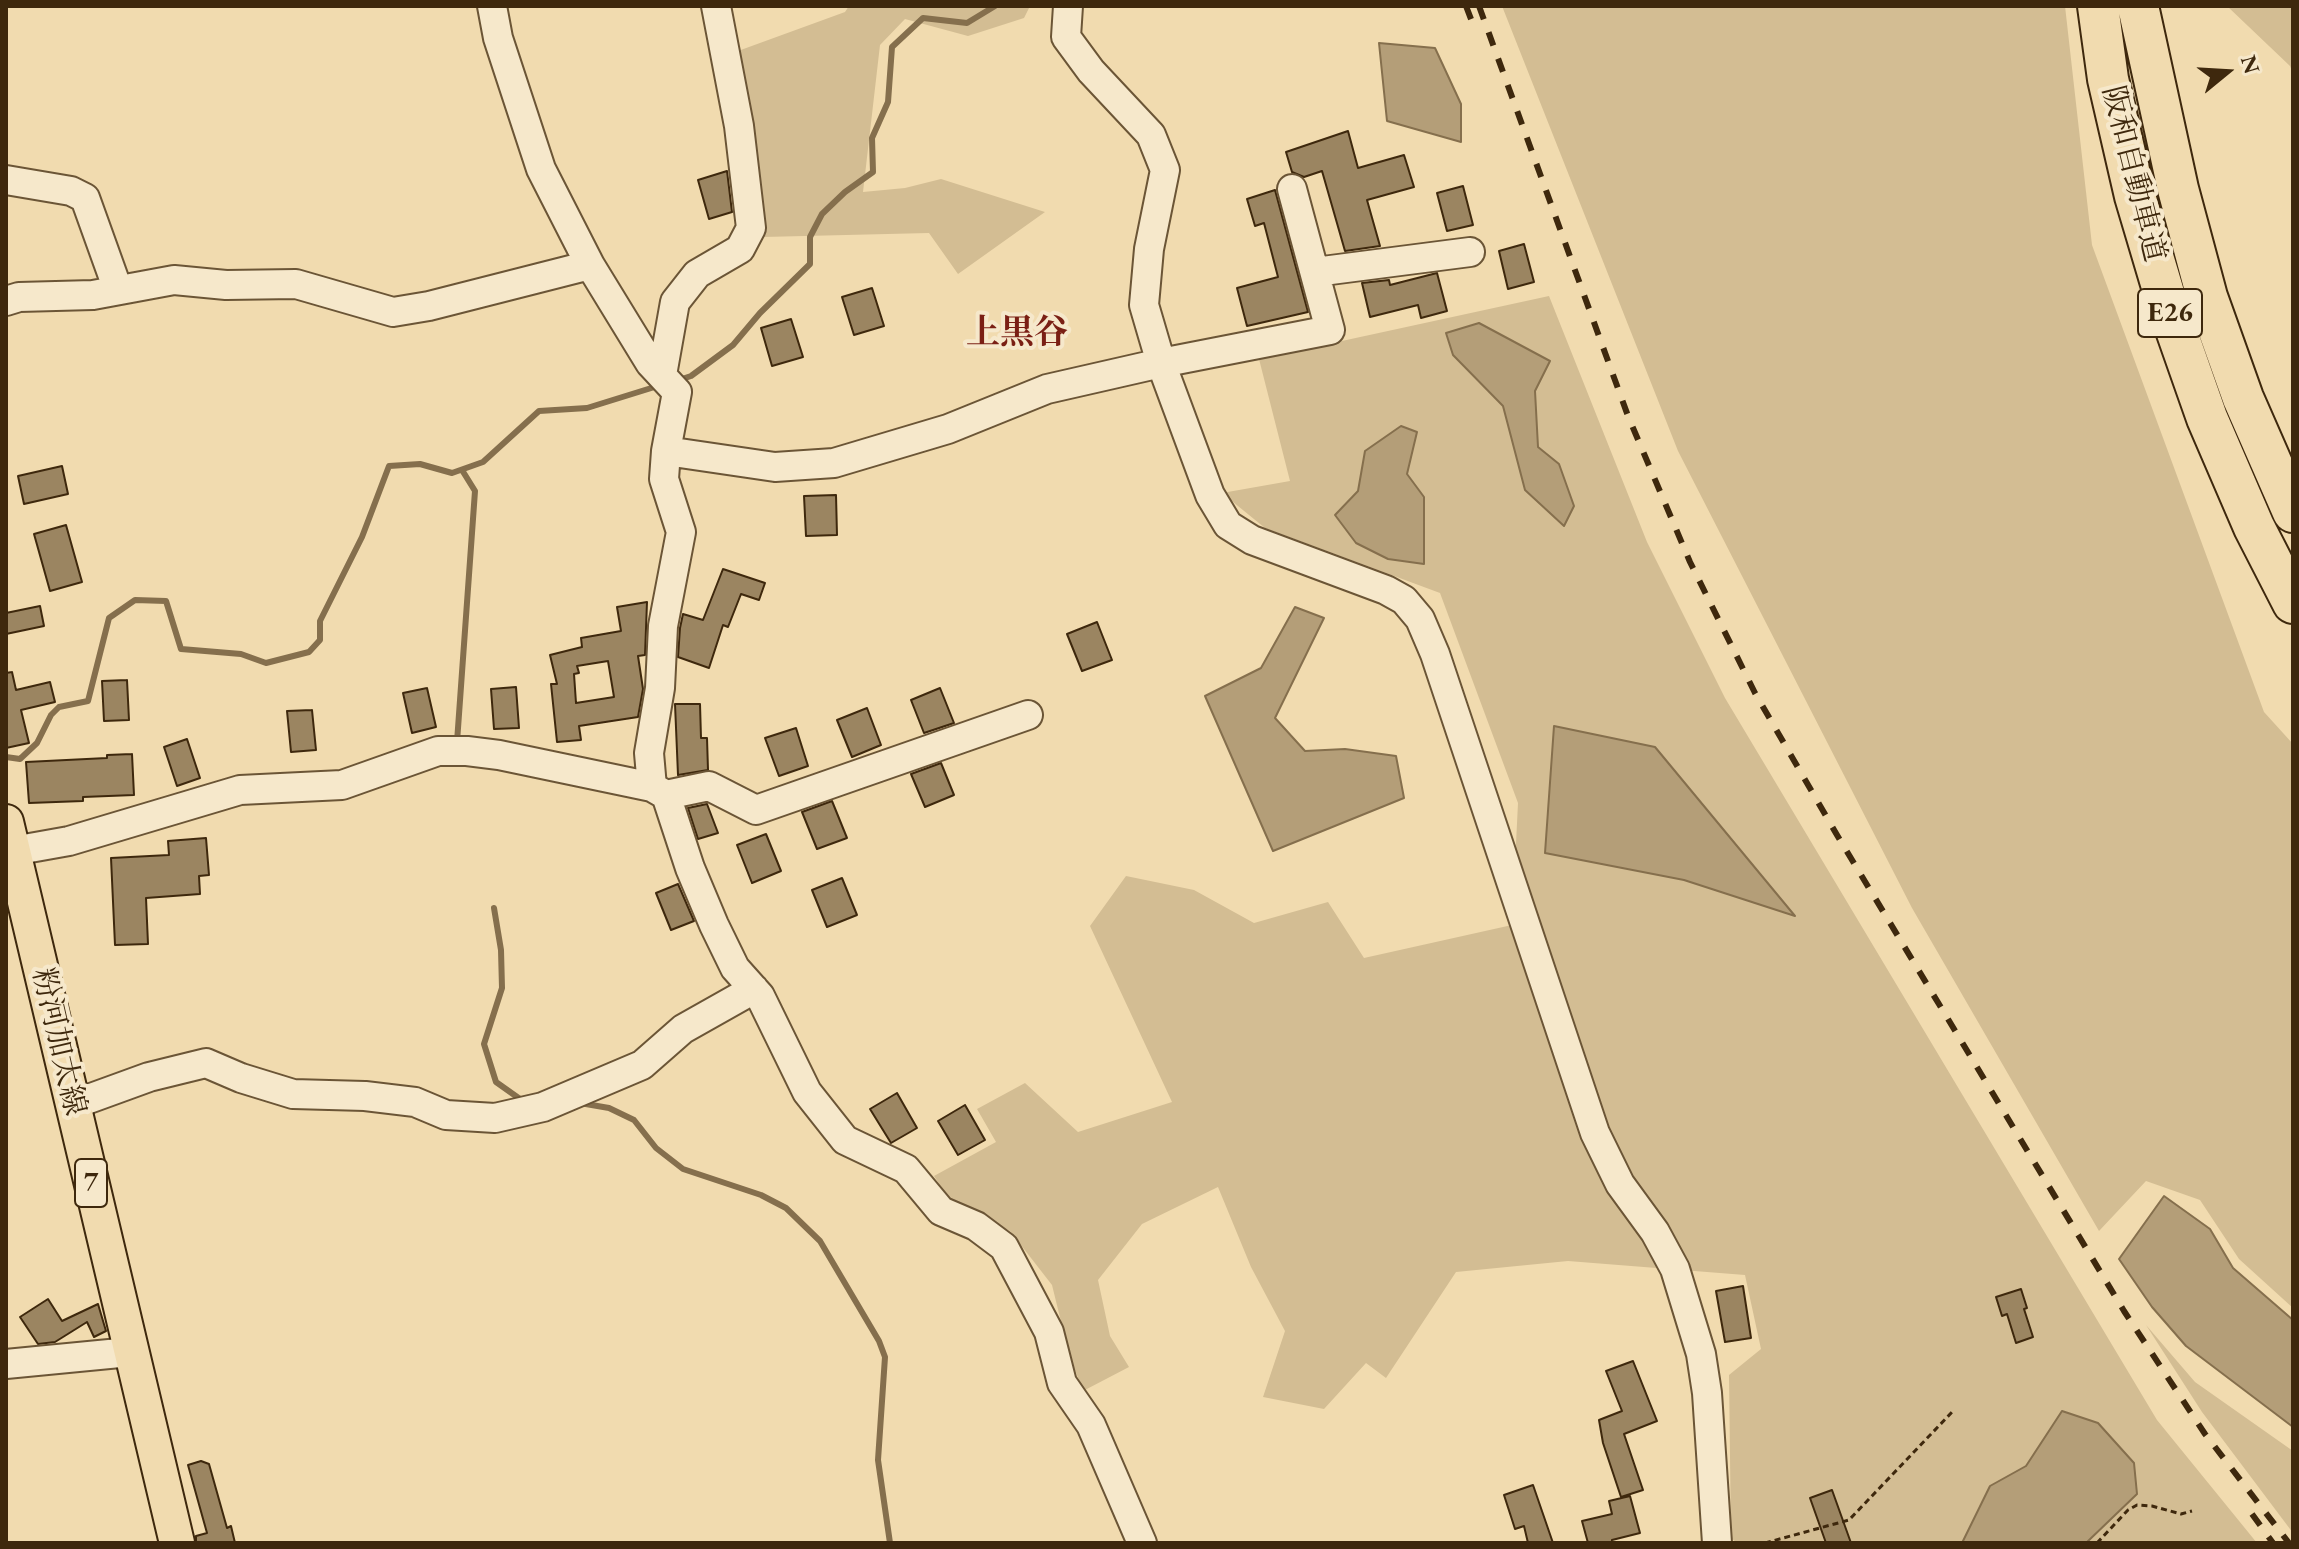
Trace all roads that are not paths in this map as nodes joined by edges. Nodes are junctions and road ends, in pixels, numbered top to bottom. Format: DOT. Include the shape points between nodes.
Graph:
graph roads {
  1 [pos="492,6"];
  2 [pos="716,6"];
  3 [pos="1068,6"];
  4 [pos="2098,6"];
  5 [pos="2138,6"];
  6 [pos="6,180"];
  7 [pos="1292,189"];
  8 [pos="1470,252"];
  9 [pos="590,265"];
  10 [pos="1315,272"];
  11 [pos="118,290"];
  12 [pos="6,301"];
  13 [pos="1161,363"];
  14 [pos="662,375"];
  15 [pos="666,451"];
  16 [pos="2293,512"];
  17 [pos="2293,603"];
  18 [pos="1028,715"];
  19 [pos="659,791"];
  20 [pos="9,837"];
  21 [pos="754,989"];
  22 [pos="72,1105"];
  23 [pos="130,1352"];
  24 [pos="6,1364"];
  25 [pos="177,1543"];
  26 [pos="1142,1543"];
  27 [pos="1717,1543"];
  1 -- 9 [label="street" via="541,169"];
  2 -- 14 [label="street" via="739,126 751,228 740,249 697,274 675,302"];
  3 -- 13 [label="street" via="1066,37 1151,135 1165,170 1144,305"];
  4 -- 17 [label="highway, 阪和自動車道 / E26" via="2108,79 2135,196 2168,307 2207,418"];
  5 -- 16 [label="highway, 阪和自動車道 / E26" via="2207,297 2243,398"];
  6 -- 11 [label="street" via="85,198"];
  7 -- 10 [label="street"];
  8 -- 10 [label="street"];
  9 -- 11 [label="street" via="393,312 296,284 174,280"];
  9 -- 14 [label="street"];
  10 -- 13 [label="street" via="1330,330"];
  11 -- 12 [label="street"];
  13 -- 15 [label="street" via="1047,389 948,429 834,463 775,467"];
  13 -- 27 [label="street" via="1210,495 1228,525 1252,540 1386,590 1404,600 1420,619 1595,1133 1620,1184 1675,1269 1707,1393"];
  14 -- 15 [label="street" via="677,392"];
  15 -- 19 [label="street" via="664,479 681,532 663,626 649,753"];
  18 -- 19 [label="street" via="756,810 709,786"];
  19 -- 20 [label="street" via="499,755 438,751 342,785 240,790 69,841"];
  19 -- 21 [label="street" via="714,925 735,968"];
  20 -- 22 [label="main road, 粉河加太線 / 7"];
  21 -- 22 [label="street" via="683,1029 642,1065 543,1107 495,1118 446,1115 415,1102 365,1096 293,1094 206,1063"];
  21 -- 26 [label="street" via="807,1092 845,1140 906,1169 941,1211 976,1226 1004,1247 1049,1332 1062,1383 1091,1425"];
  22 -- 23 [label="main road, 粉河加太線 / 7"];
  23 -- 24 [label="street"];
  23 -- 25 [label="main road, 粉河加太線 / 7"];
}
